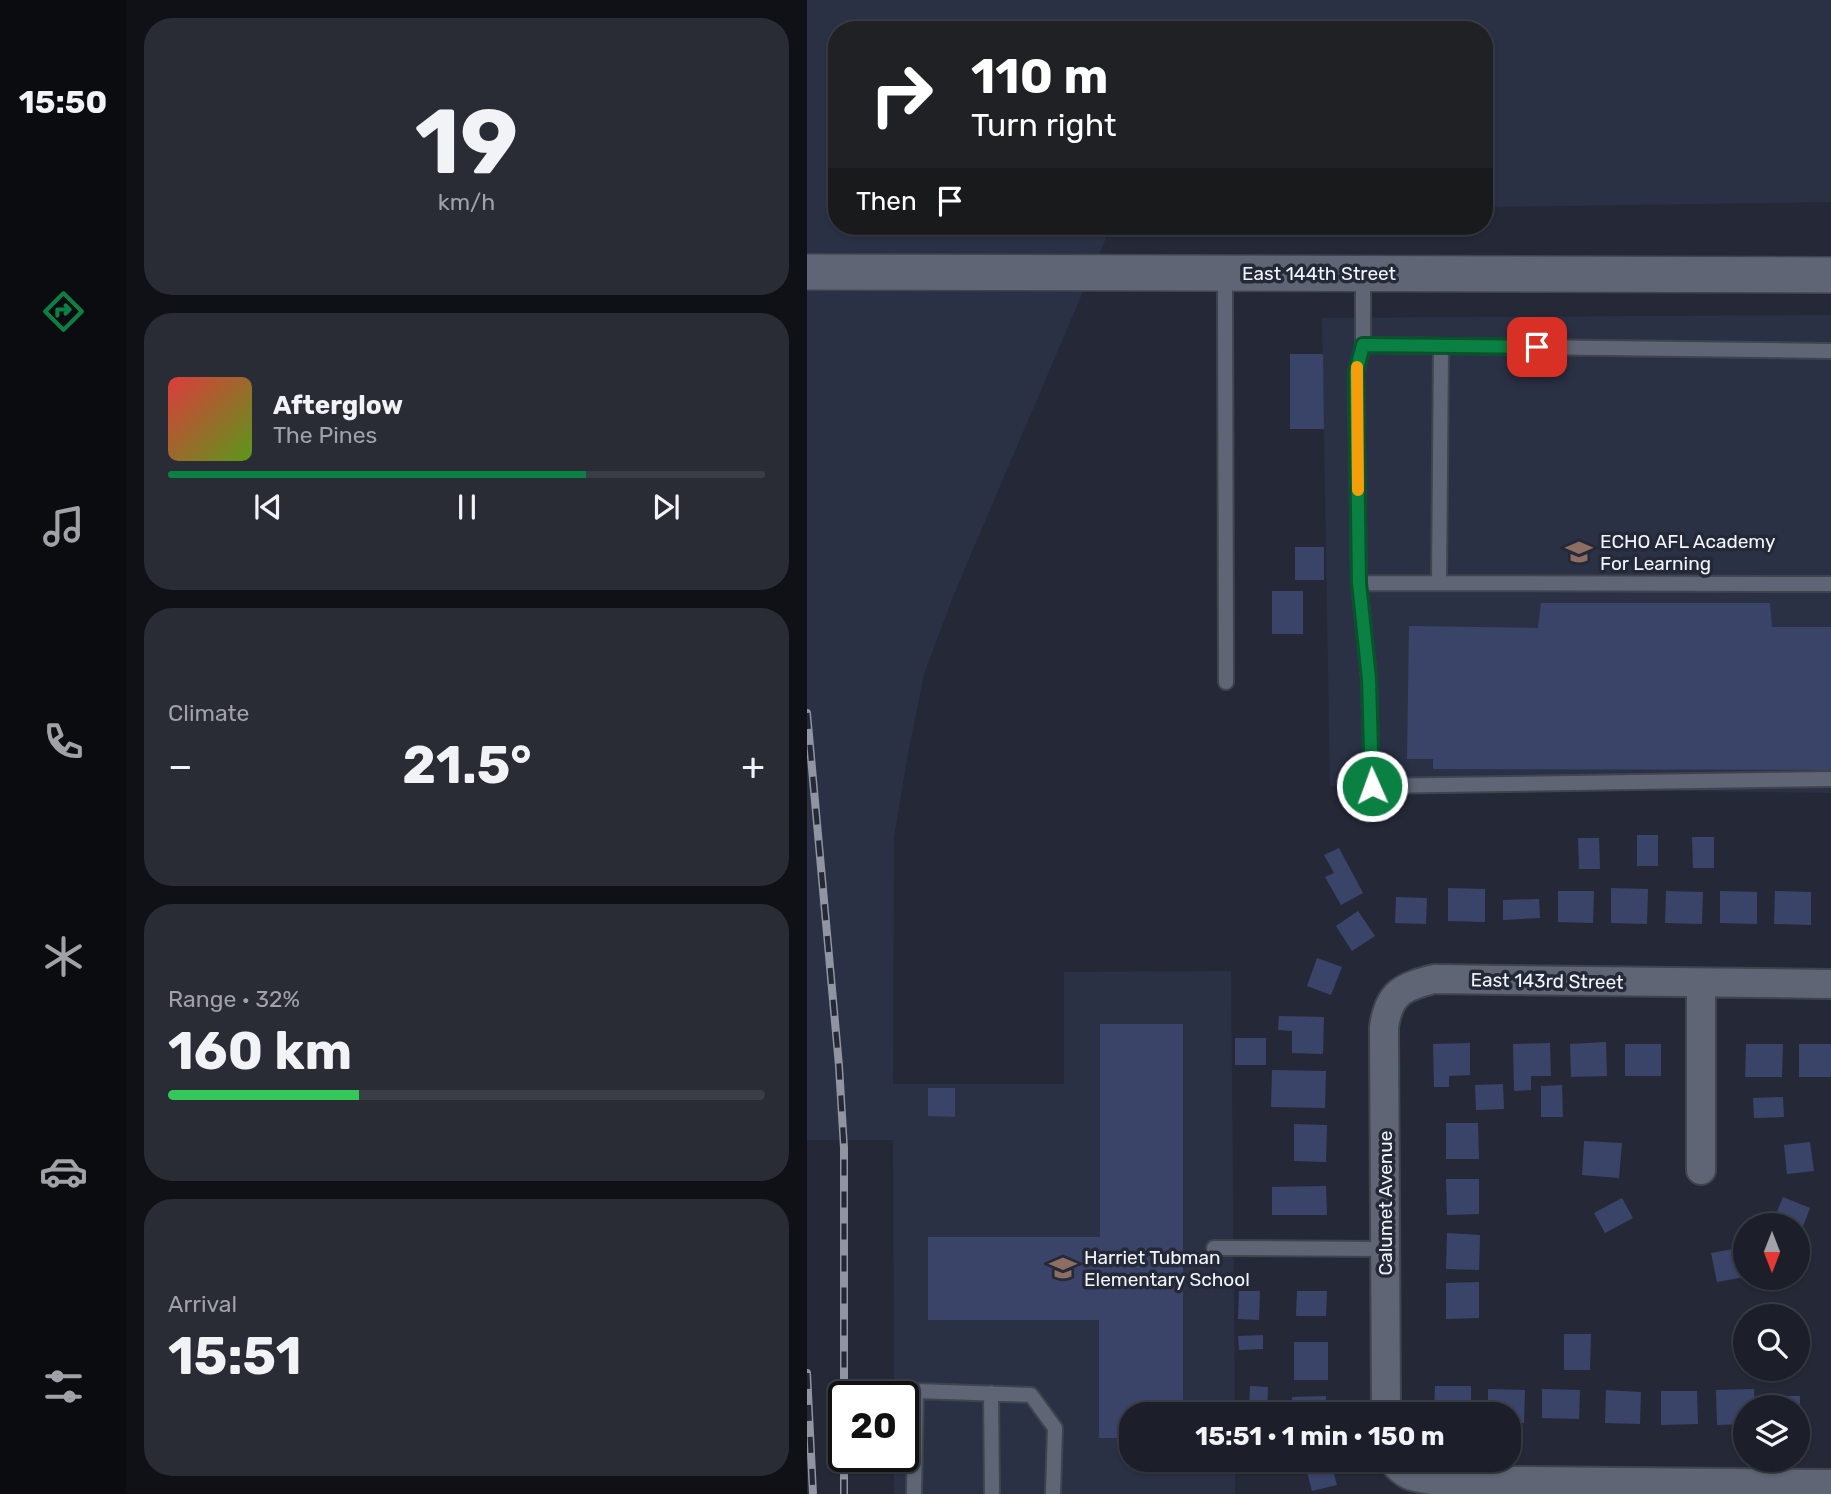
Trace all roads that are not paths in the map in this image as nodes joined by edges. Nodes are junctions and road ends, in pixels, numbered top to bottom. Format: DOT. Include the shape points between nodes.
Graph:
graph roads {
  1 [pos="807,272"];
  2 [pos="1225,273"];
  3 [pos="1363,274"];
  4 [pos="1831,275"];
  5 [pos="1363,345"];
  6 [pos="1441,346"];
  7 [pos="1831,351"];
  8 [pos="1359,583"];
  9 [pos="1439,583"];
  10 [pos="1831,584"];
  11 [pos="1226,682"];
  12 [pos="1831,779"];
  13 [pos="1701,984"];
  14 [pos="1831,984"];
  15 [pos="1396,994"];
  16 [pos="1701,1170"];
  17 [pos="1214,1248"];
  18 [pos="1385,1249"];
  19 [pos="991,1393"];
  20 [pos="1386,1402"];
  21 [pos="1405,1472"];
  22 [pos="1831,1484"];
  23 [pos="914,1494"];
  24 [pos="992,1494"];
  25 [pos="1053,1494"];
  1 -- 2 [label="street, East 144th Street"];
  2 -- 3 [label="street, East 144th Street"];
  2 -- 11 [label="lane"];
  3 -- 4 [label="street, East 144th Street"];
  3 -- 5 [label="lane"];
  5 -- 6 [label="lane"];
  5 -- 8 [label="lane" via="1356,372"];
  6 -- 7 [label="lane"];
  6 -- 9 [label="lane"];
  8 -- 9 [label="lane"];
  8 -- 12 [label="lane" via="1369,679 1372,786"];
  9 -- 10 [label="lane"];
  13 -- 14 [label="street, East 143rd Street"];
  13 -- 15 [label="street, East 143rd Street" via="1434,979"];
  13 -- 16 [label="street"];
  15 -- 18 [label="street, Calumet Avenue" via="1386,1009 1384,1027"];
  17 -- 18 [label="lane"];
  18 -- 20 [label="street, Calumet Avenue"];
  19 -- 23 [label="lane" via="915,1391"];
  19 -- 24 [label="lane"];
  19 -- 25 [label="lane" via="1031,1395 1055,1428"];
  21 -- 22 [label="street" via="1431,1480"];
}
